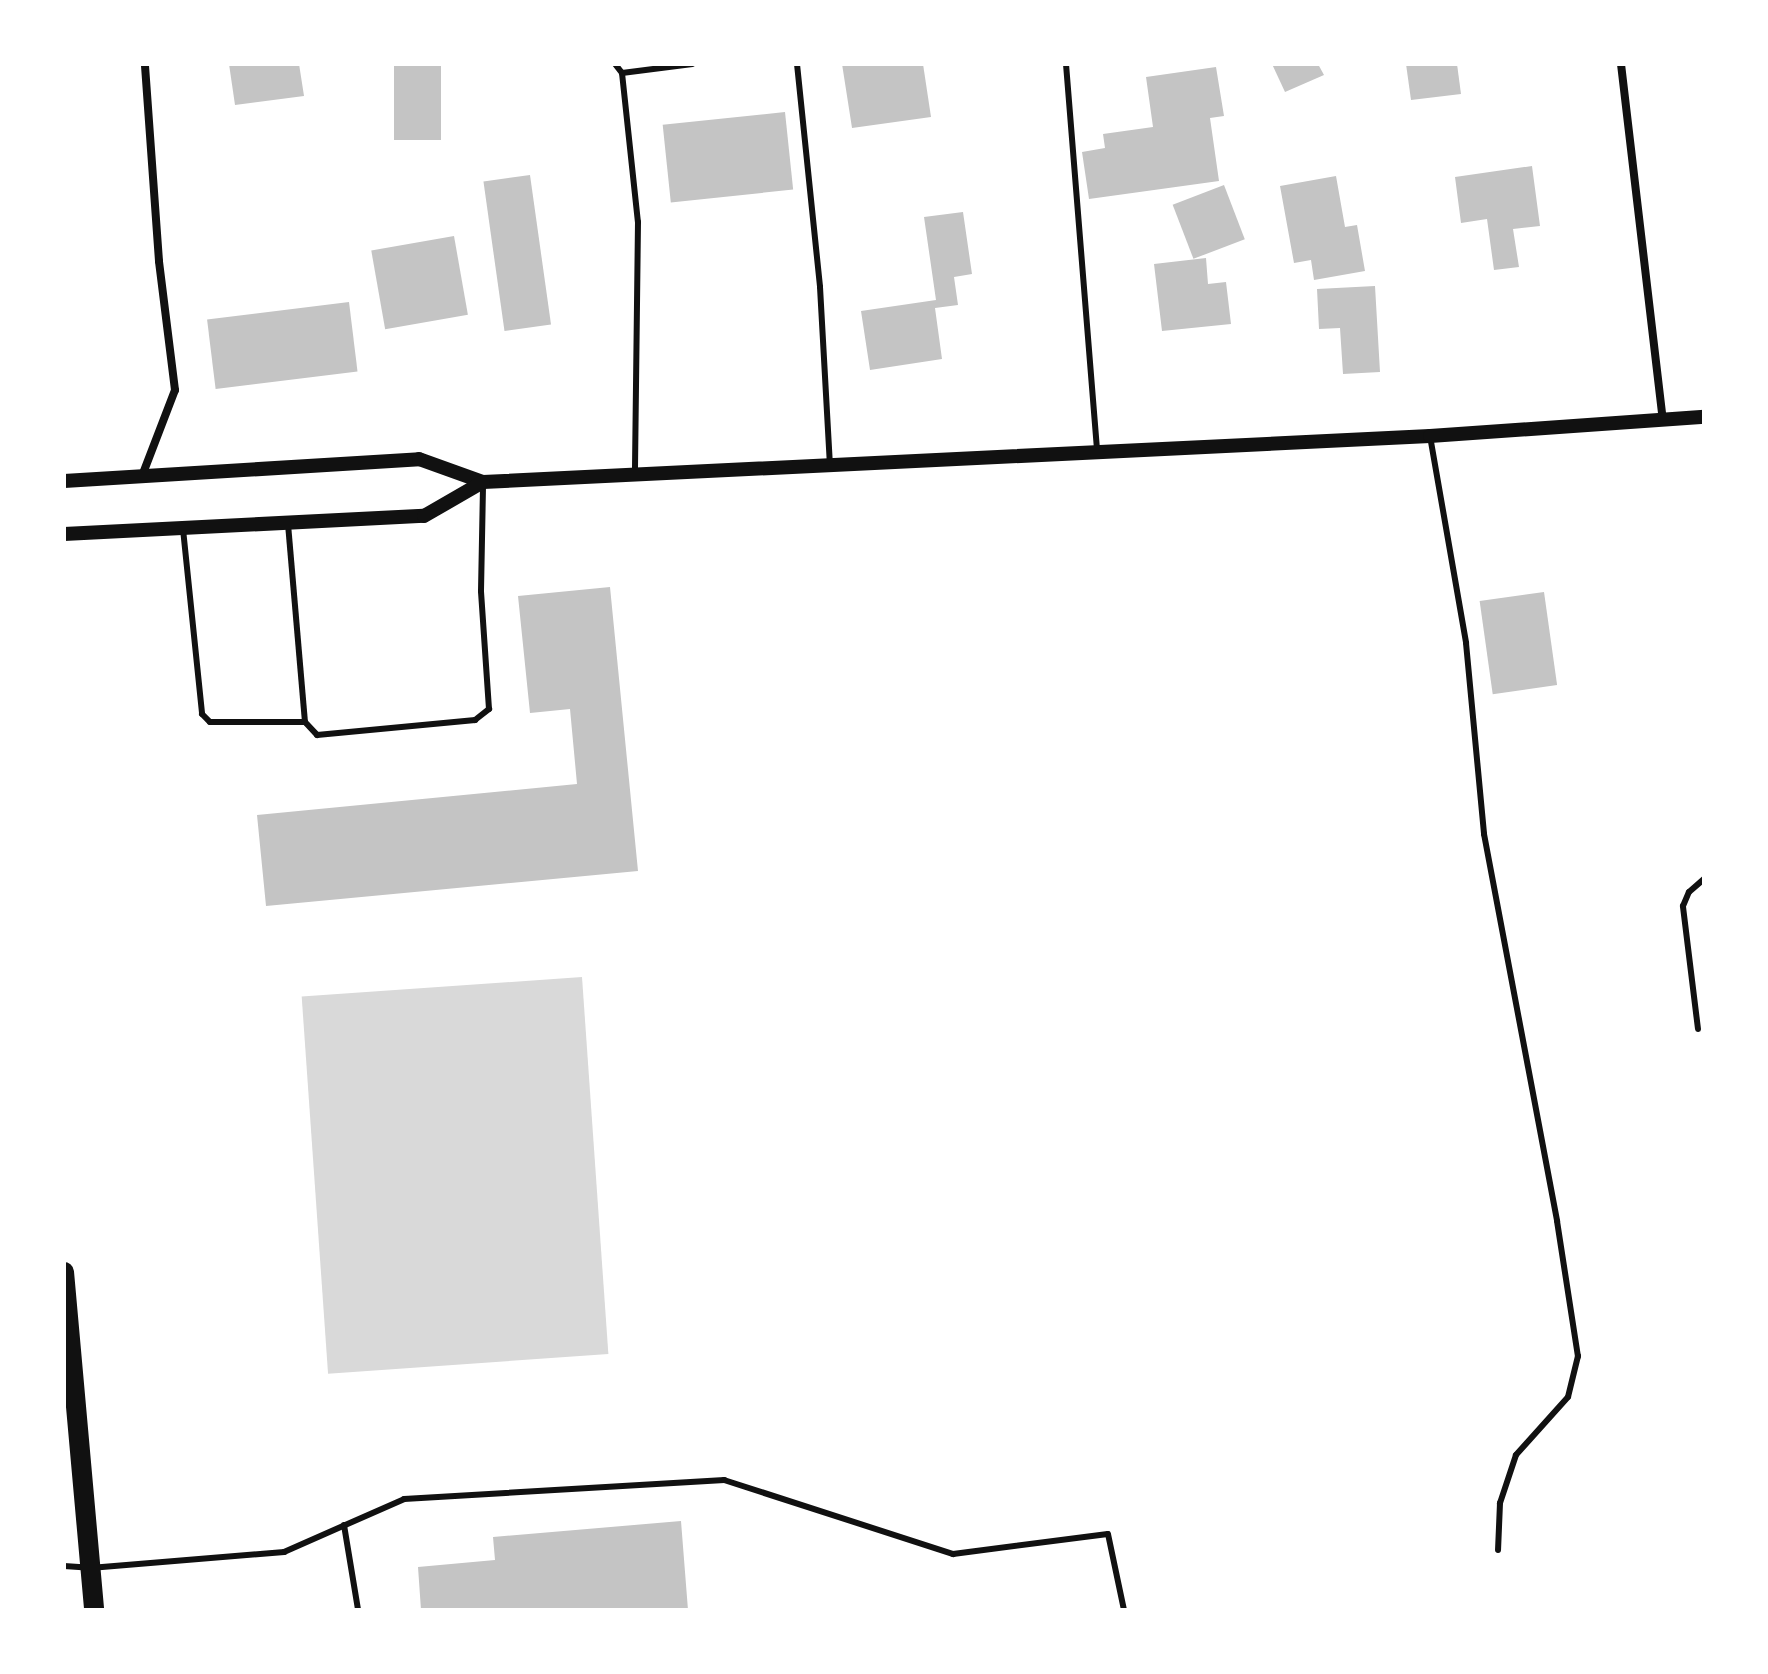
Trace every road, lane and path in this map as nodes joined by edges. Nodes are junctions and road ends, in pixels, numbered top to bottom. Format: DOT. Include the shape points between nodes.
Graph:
graph roads {
  1 [pos="145,64"];
  2 [pos="615,64"];
  3 [pos="692,64"];
  4 [pos="797,64"];
  5 [pos="1066,64"];
  6 [pos="1621,64"];
  7 [pos="672,65"];
  8 [pos="622,73"];
  9 [pos="1704,417"];
  10 [pos="1663,420"];
  11 [pos="1430,436"];
  12 [pos="1097,452"];
  13 [pos="830,466"];
  14 [pos="635,475"];
  15 [pos="141,476"];
  16 [pos="64,481"];
  17 [pos="483,482"];
  18 [pos="288,522"];
  19 [pos="183,526"];
  20 [pos="64,534"];
  21 [pos="305,722"];
  22 [pos="1704,879"];
  23 [pos="1698,1029"];
  24 [pos="64,1272"];
  25 [pos="344,1525"];
  26 [pos="1498,1550"];
  27 [pos="64,1566"];
  28 [pos="90,1568"];
  29 [pos="94,1610"];
  30 [pos="358,1610"];
  31 [pos="1124,1610"];
  1 -- 15 [label="street" via="159,261 175,390"];
  2 -- 8 [label="lane"];
  3 -- 7 [label="lane"];
  4 -- 13 [label="lane" via="820,287"];
  5 -- 12 [label="lane"];
  6 -- 10 [label="street"];
  7 -- 8 [label="lane"];
  8 -- 14 [label="lane" via="638,222"];
  9 -- 10 [label="street"];
  10 -- 11 [label="street"];
  11 -- 12 [label="street"];
  11 -- 26 [label="lane" via="1466,643 1484,834 1578,1356 1568,1397 1516,1455 1500,1503"];
  12 -- 13 [label="street"];
  13 -- 14 [label="street"];
  14 -- 17 [label="street"];
  15 -- 16 [label="street"];
  15 -- 17 [label="street" via="419,459"];
  17 -- 18 [label="street" via="424,516"];
  17 -- 21 [label="lane" via="481,591 489,709 475,720 317,735"];
  18 -- 19 [label="street"];
  18 -- 21 [label="lane"];
  19 -- 20 [label="street"];
  19 -- 21 [label="lane" via="202,714 210,722"];
  22 -- 23 [label="lane" via="1683,906"];
  24 -- 28 [label="main road"];
  25 -- 28 [label="lane" via="284,1552"];
  25 -- 30 [label="lane"];
  25 -- 31 [label="lane" via="404,1499 724,1480 953,1554 1108,1534"];
  27 -- 28 [label="lane"];
  28 -- 29 [label="main road"];
}
